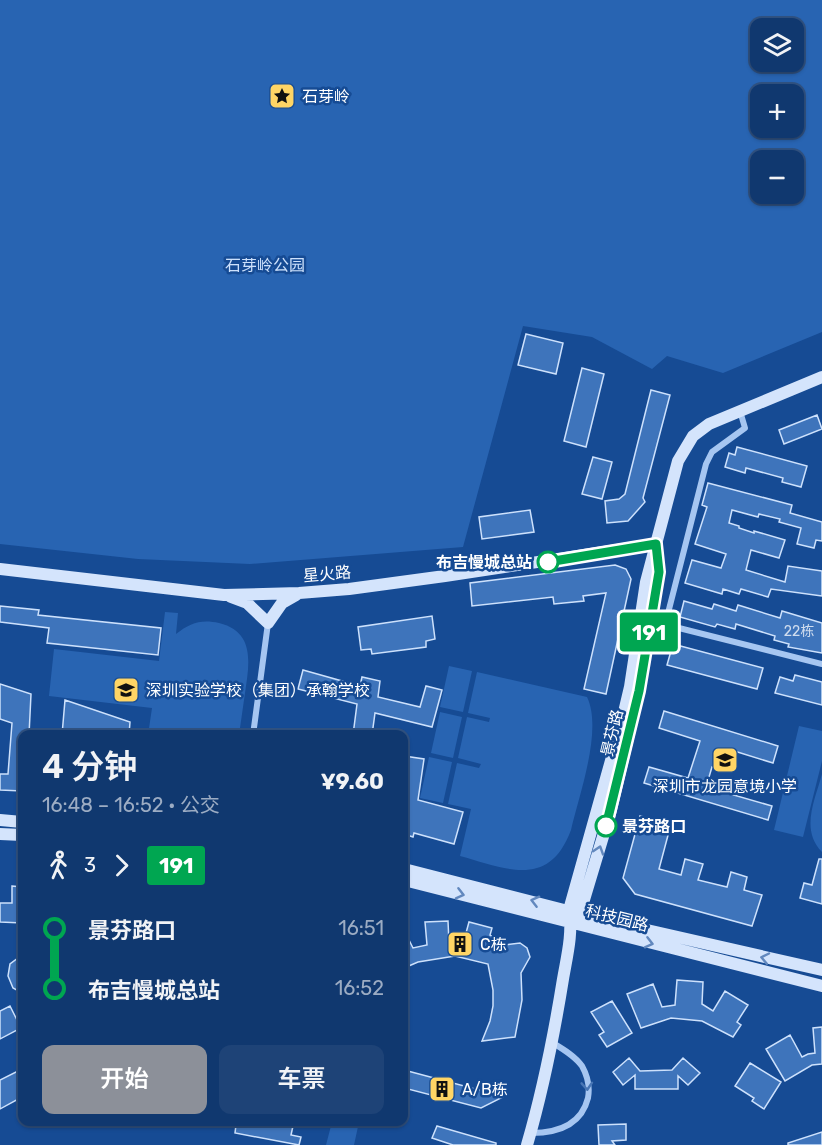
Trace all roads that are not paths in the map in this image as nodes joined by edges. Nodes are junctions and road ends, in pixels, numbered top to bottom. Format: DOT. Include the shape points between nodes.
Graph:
graph roads {
  1 [pos="822,377"];
  2 [pos="740,411"];
  3 [pos="656,544"];
  4 [pos="0,569"];
  5 [pos="299,593"];
  6 [pos="224,595"];
  7 [pos="651,621"];
  8 [pos="268,624"];
  9 [pos="665,625"];
  10 [pos="822,664"];
  11 [pos="254,730"];
  12 [pos="0,820"];
  13 [pos="18,822"];
  14 [pos="0,834"];
  15 [pos="18,835"];
  16 [pos="408,870"];
  17 [pos="408,881"];
  18 [pos="574,912"];
  19 [pos="571,923"];
  20 [pos="822,970"];
  21 [pos="822,986"];
  22 [pos="553,1043"];
  23 [pos="529,1139"];
  1 -- 2 [label="street, 景芬路"];
  2 -- 3 [label="street, 景芬路" via="709,424 686,445 678,461"];
  2 -- 9 [label="street" via="746,428 712,452 706,464"];
  3 -- 5 [label="street, 星火路" via="381,585"];
  3 -- 7 [label="street, 景芬路" via="659,572"];
  3 -- 18 [label="street, 景芬路" via="625,706"];
  4 -- 6 [label="street, 星火路"];
  5 -- 6 [label="street, 星火路"];
  5 -- 8 [label="street" via="282,603"];
  6 -- 8 [label="street" via="248,603"];
  7 -- 9 [label="street"];
  18 -- 7 [label="street, 景芬路, one-way" via="611,810"];
  8 -- 11 [label="street"];
  9 -- 10 [label="street"];
  12 -- 13 [label="street"];
  14 -- 15 [label="street"];
  18 -- 16 [label="street, 科技园路, one-way"];
  17 -- 19 [label="street, 科技园路, one-way"];
  18 -- 19 [label="street, 景芬路"];
  20 -- 18 [label="street, 科技园路, one-way"];
  19 -- 21 [label="street, 科技园路, one-way"];
  19 -- 22 [label="street"];
  22 -- 23 [label="street"];
  22 -- 23 [label="street, one-way" via="581,1065 589,1092 586,1107 565,1128"];
}
